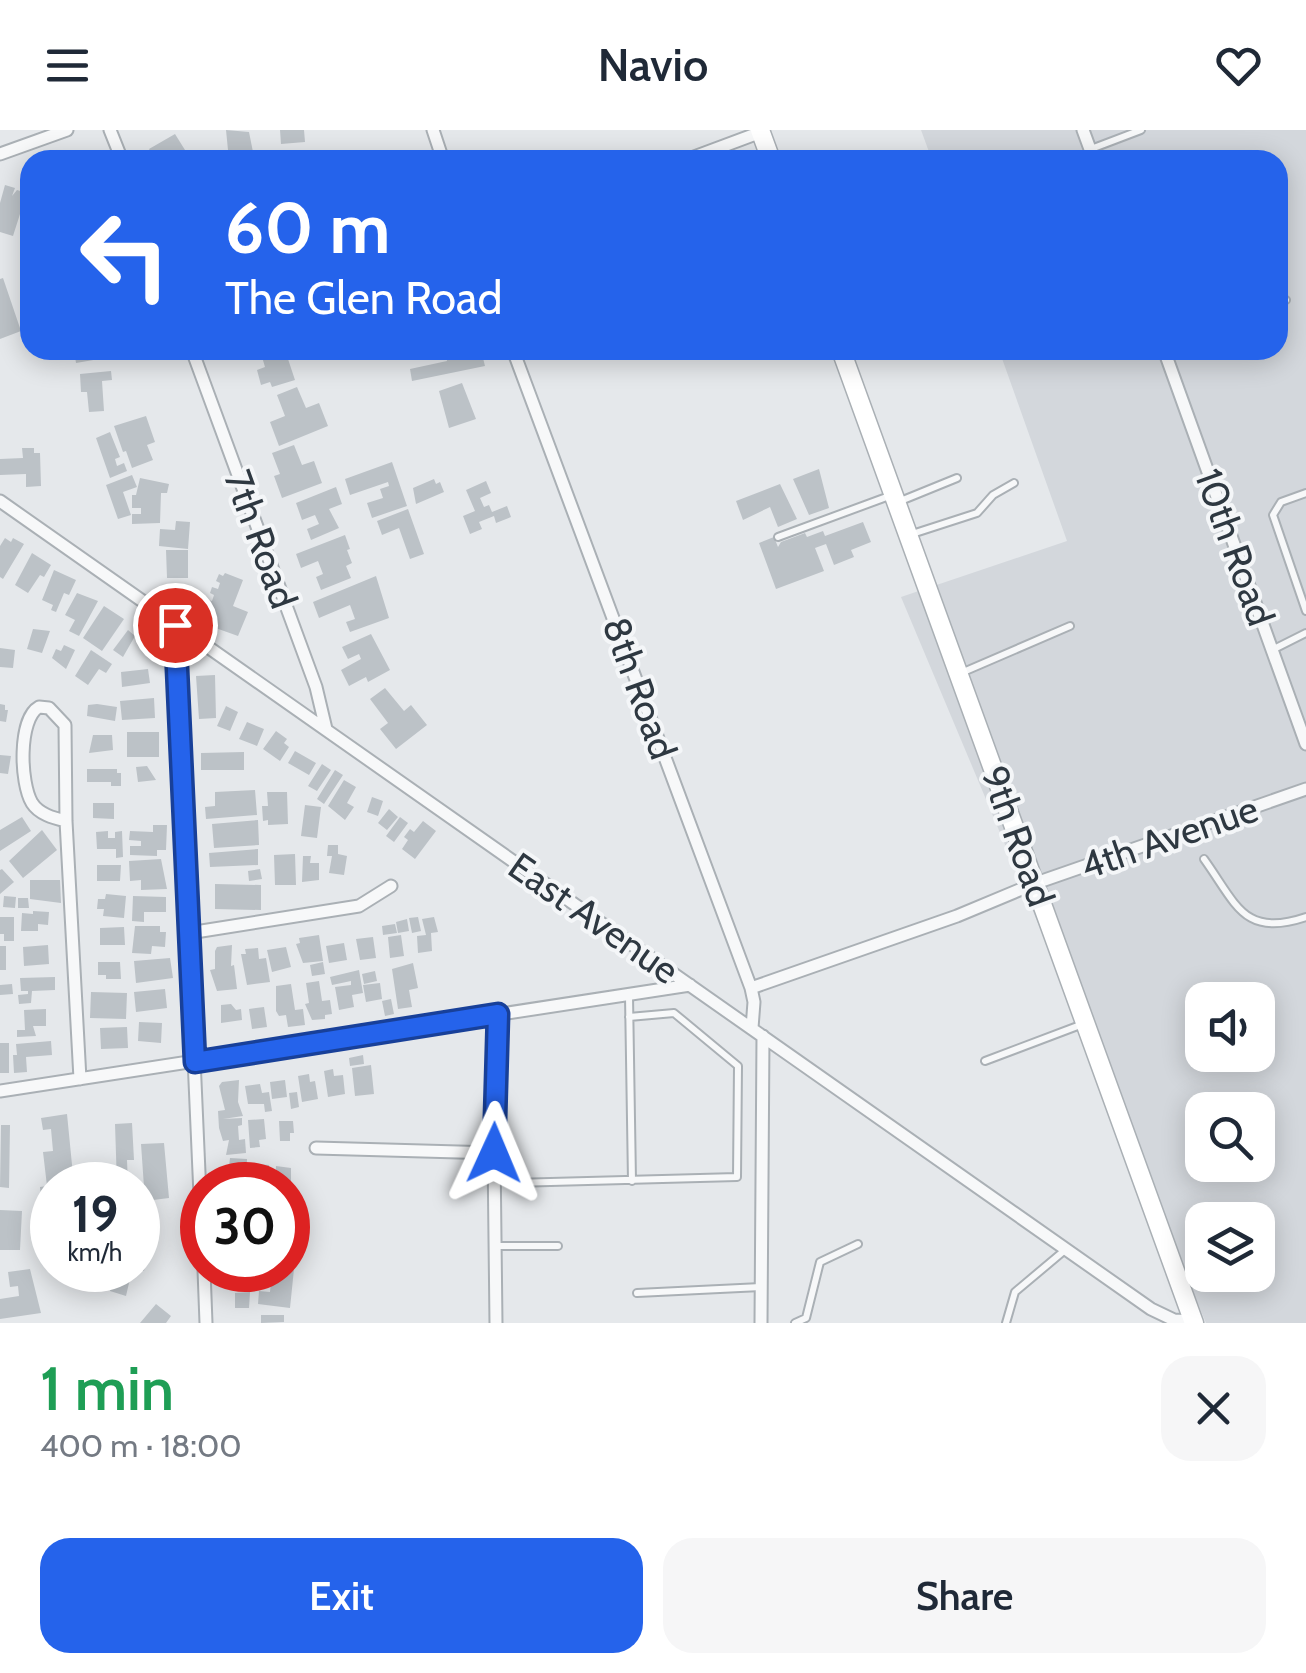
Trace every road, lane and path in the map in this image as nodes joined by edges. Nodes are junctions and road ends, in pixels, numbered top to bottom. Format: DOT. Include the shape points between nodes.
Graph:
graph roads {
  1 [pos="67,130"];
  2 [pos="1141,130"];
  3 [pos="761,131"];
  4 [pos="712,150"];
  5 [pos="1100,150"];
  6 [pos="0,154"];
  7 [pos="196,360"];
  8 [pos="517,360"];
  9 [pos="845,360"];
  10 [pos="1168,360"];
  11 [pos="957,478"];
  12 [pos="1014,483"];
  13 [pos="1306,493"];
  14 [pos="895,498"];
  15 [pos="0,502"];
  16 [pos="908,535"];
  17 [pos="778,538"];
  18 [pos="1306,611"];
  19 [pos="175,625"];
  20 [pos="1070,626"];
  21 [pos="1306,632"];
  22 [pos="1272,650"];
  23 [pos="959,674"];
  24 [pos="326,729"];
  25 [pos="1306,744"];
  26 [pos="1306,789"];
  27 [pos="66,821"];
  28 [pos="1204,859"];
  29 [pos="1036,883"];
  30 [pos="392,886"];
  31 [pos="1306,917"];
  32 [pos="188,932"];
  33 [pos="690,985"];
  34 [pos="751,988"];
  35 [pos="629,994"];
  36 [pos="498,1014"];
  37 [pos="629,1017"];
  38 [pos="1084,1024"];
  39 [pos="757,1032"];
  40 [pos="985,1061"];
  41 [pos="195,1062"];
  42 [pos="80,1079"];
  43 [pos="0,1091"];
  44 [pos="316,1148"];
  45 [pos="494,1153"];
  46 [pos="199,1162"];
  47 [pos="632,1181"];
  48 [pos="512,1183"];
  49 [pos="858,1244"];
  50 [pos="495,1246"];
  51 [pos="558,1246"];
  52 [pos="1066,1250"];
  53 [pos="761,1287"];
  54 [pos="205,1292"];
  55 [pos="638,1293"];
  56 [pos="1194,1322"];
  57 [pos="206,1323"];
  58 [pos="496,1323"];
  59 [pos="761,1323"];
  60 [pos="795,1323"];
  61 [pos="1006,1323"];
  1 -- 6 [label="street"];
  2 -- 5 [label="lane"];
  3 -- 4 [label="street"];
  7 -- 24 [label="street, 7th Road"];
  8 -- 34 [label="street, 8th Road"];
  9 -- 14 [label="main road, 9th Road"];
  10 -- 22 [label="street, 10th Road"];
  11 -- 14 [label="lane"];
  12 -- 16 [label="lane" via="977,513"];
  13 -- 18 [label="lane" via="1281,502 1273,515"];
  14 -- 16 [label="main road, 9th Road"];
  14 -- 17 [label="lane"];
  15 -- 19 [label="street, East Avenue"];
  16 -- 23 [label="main road, 9th Road"];
  19 -- 24 [label="street, East Avenue"];
  19 -- 32 [label="street"];
  20 -- 23 [label="lane"];
  21 -- 22 [label="lane"];
  22 -- 25 [label="street, 10th Road"];
  23 -- 29 [label="main road, 9th Road"];
  24 -- 33 [label="street, East Avenue"];
  26 -- 29 [label="street, 4th Avenue"];
  27 -- 27 [label="street" via="65,725 40,707 26,726 27,789 32,804"];
  27 -- 42 [label="street"];
  28 -- 31 [label="lane" via="1254,921 1276,926"];
  29 -- 34 [label="street, 4th Avenue"];
  29 -- 38 [label="main road, 9th Road"];
  30 -- 32 [label="street" via="359,906"];
  32 -- 41 [label="street"];
  33 -- 35 [label="street"];
  33 -- 39 [label="street, East Avenue"];
  34 -- 39 [label="street, 8th Road"];
  35 -- 36 [label="street"];
  35 -- 37 [label="lane"];
  36 -- 41 [label="street"];
  36 -- 45 [label="street"];
  37 -- 47 [label="lane"];
  37 -- 47 [label="lane" via="680,1017 732,1058 740,1075 736,1177"];
  38 -- 40 [label="lane"];
  38 -- 56 [label="main road, 9th Road"];
  39 -- 52 [label="street, East Avenue"];
  39 -- 53 [label="street, 8th Road"];
  41 -- 42 [label="street"];
  41 -- 46 [label="street"];
  42 -- 43 [label="street"];
  44 -- 45 [label="street"];
  45 -- 50 [label="street"];
  47 -- 48 [label="lane"];
  49 -- 60 [label="lane" via="820,1262 806,1318"];
  50 -- 51 [label="lane"];
  50 -- 58 [label="street"];
  52 -- 56 [label="street, East Avenue" via="1160,1315"];
  52 -- 61 [label="lane" via="1015,1292"];
  53 -- 55 [label="lane"];
  53 -- 59 [label="street, 8th Road"];
  54 -- 57 [label="street"];
}
